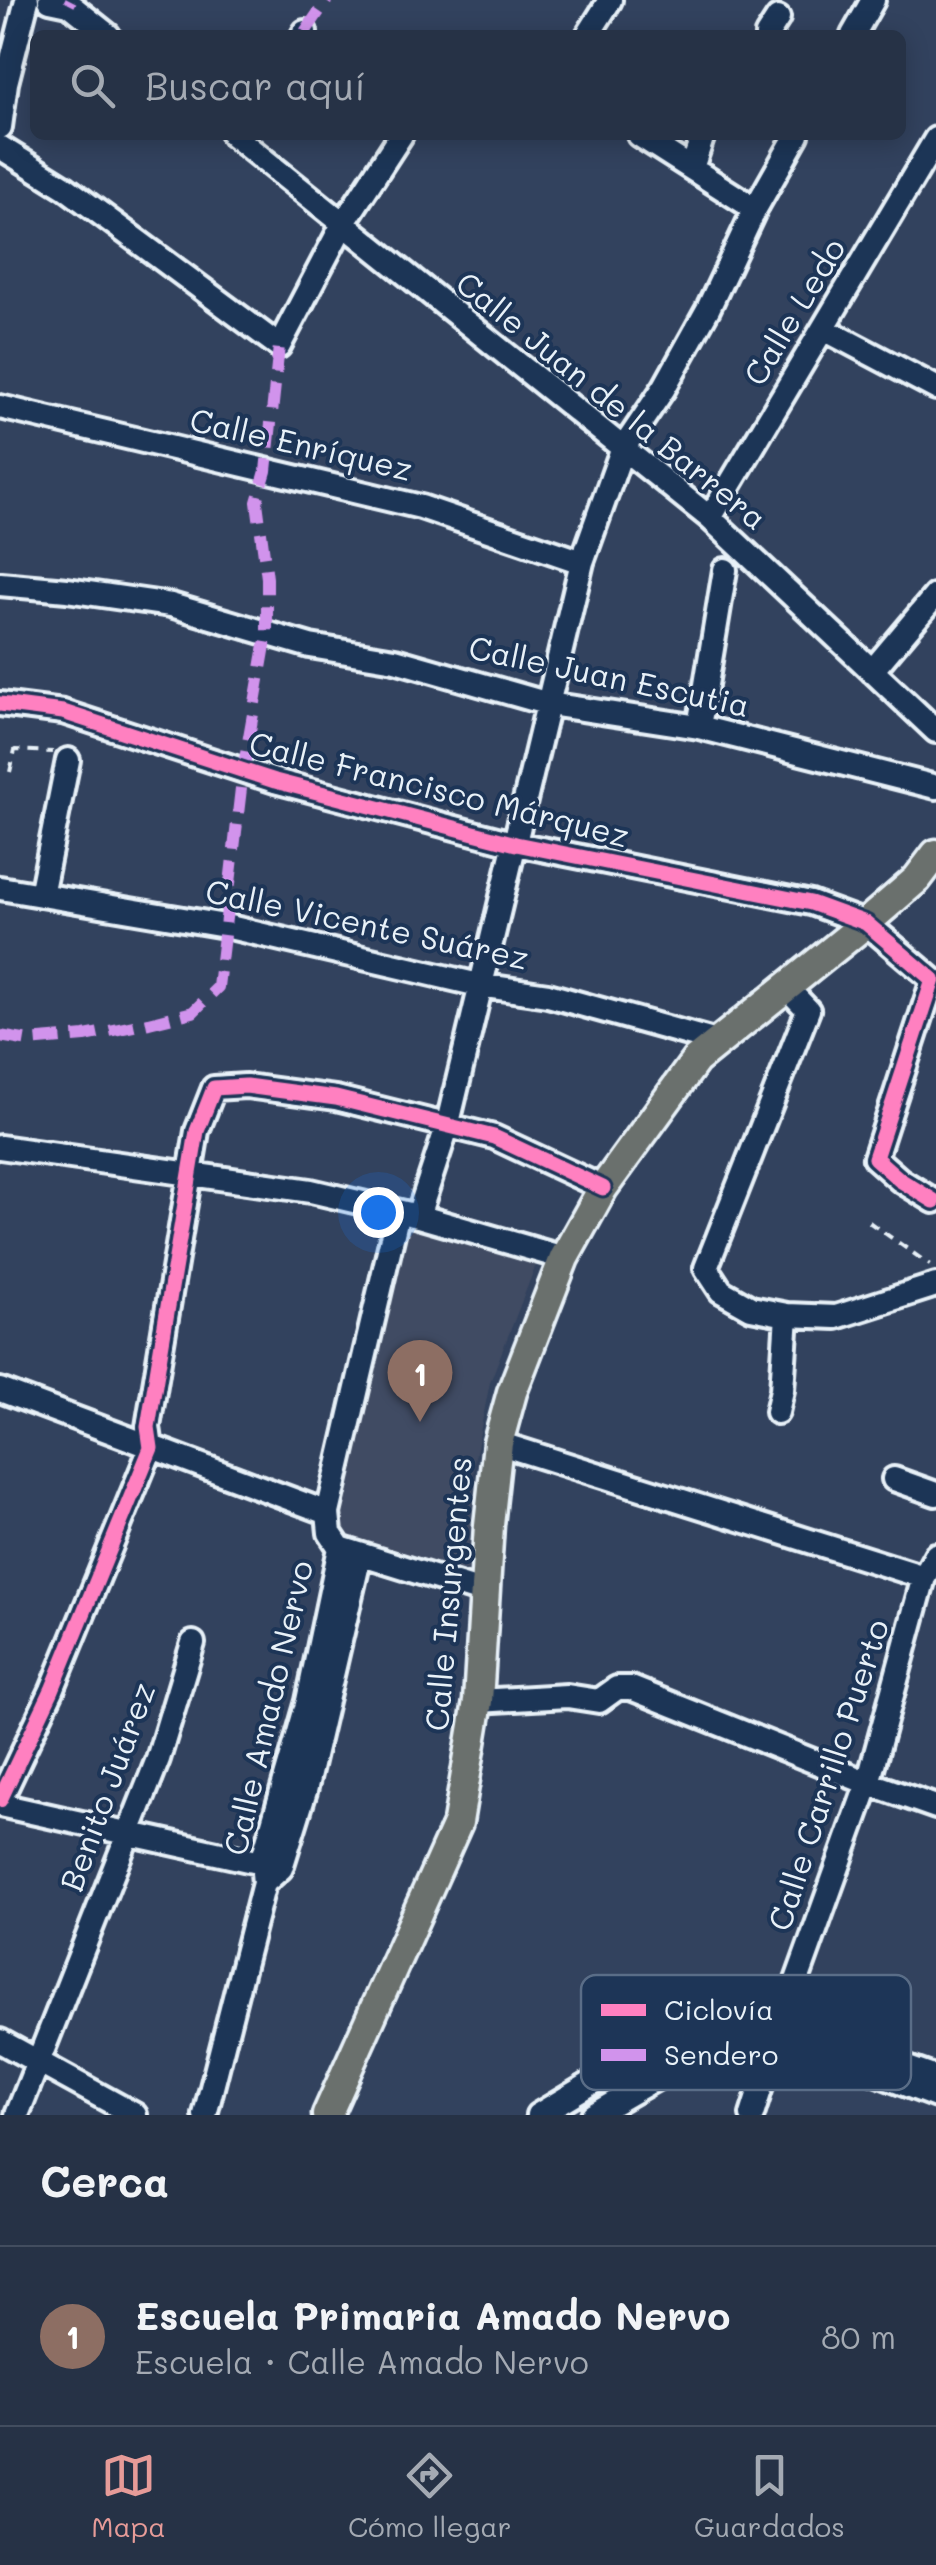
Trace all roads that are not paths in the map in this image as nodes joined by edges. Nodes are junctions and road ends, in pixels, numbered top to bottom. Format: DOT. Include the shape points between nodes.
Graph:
graph roads {
  1 [pos="28,0"];
  2 [pos="50,0"];
  3 [pos="610,0"];
  4 [pos="873,0"];
  5 [pos="102,30"];
  6 [pos="591,30"];
  7 [pos="856,30"];
  8 [pos="0,126"];
  9 [pos="936,139"];
  10 [pos="241,140"];
  11 [pos="398,140"];
  12 [pos="647,140"];
  13 [pos="701,140"];
  14 [pos="793,140"];
  15 [pos="0,147"];
  16 [pos="692,168"];
  17 [pos="755,208"];
  18 [pos="343,224"];
  19 [pos="824,329"];
  20 [pos="936,388"];
  21 [pos="0,407"];
  22 [pos="622,450"];
  23 [pos="710,518"];
  24 [pos="582,562"];
  25 [pos="725,570"];
  26 [pos="0,584"];
  27 [pos="934,596"];
  28 [pos="872,670"];
  29 [pos="0,704"];
  30 [pos="549,704"];
  31 [pos="699,727"];
  32 [pos="936,731"];
  33 [pos="68,760"];
  34 [pos="936,787"];
  35 [pos="516,844"];
  36 [pos="936,854"];
  37 [pos="0,888"];
  38 [pos="41,895"];
  39 [pos="866,924"];
  40 [pos="479,985"];
  41 [pos="786,988"];
  42 [pos="932,998"];
  43 [pos="717,1042"];
  44 [pos="446,1127"];
  45 [pos="0,1148"];
  46 [pos="192,1173"];
  47 [pos="603,1188"];
  48 [pos="934,1201"];
  49 [pos="408,1214"];
  50 [pos="564,1258"];
  51 [pos="936,1285"];
  52 [pos="787,1315"];
  53 [pos="0,1390"];
  54 [pos="777,1412"];
  55 [pos="498,1443"];
  56 [pos="151,1448"];
  57 [pos="894,1480"];
  58 [pos="936,1494"];
  59 [pos="328,1514"];
  60 [pos="350,1551"];
  61 [pos="936,1555"];
  62 [pos="924,1578"];
  63 [pos="485,1593"];
  64 [pos="193,1643"];
  65 [pos="478,1701"];
  66 [pos="868,1783"];
  67 [pos="0,1803"];
  68 [pos="936,1806"];
  69 [pos="128,1832"];
  70 [pos="269,1871"];
  71 [pos="799,1975"];
  72 [pos="0,2041"];
  73 [pos="39,2060"];
  74 [pos="911,2069"];
  75 [pos="936,2078"];
  76 [pos="911,2085"];
  77 [pos="581,2089"];
  78 [pos="636,2090"];
  79 [pos="760,2090"];
  80 [pos="936,2096"];
  81 [pos="17,2115"];
  82 [pos="134,2115"];
  83 [pos="205,2115"];
  84 [pos="328,2115"];
  85 [pos="538,2115"];
  86 [pos="593,2115"];
  87 [pos="752,2115"];
  1 -- 8 [label="street"];
  2 -- 5 [label="street" via="69,4"];
  3 -- 6 [label="street"];
  4 -- 7 [label="street"];
  9 -- 19 [label="street, Calle Ledo"];
  10 -- 18 [label="street, Calle Juan de la Barrera"];
  11 -- 18 [label="street"];
  12 -- 16 [label="street"];
  13 -- 16 [label="street"];
  14 -- 17 [label="street"];
  15 -- 18 [label="street" via="279,346"];
  16 -- 17 [label="street"];
  17 -- 22 [label="street" via="699,325"];
  18 -- 22 [label="street, Calle Juan de la Barrera"];
  19 -- 20 [label="street"];
  19 -- 23 [label="street, Calle Ledo"];
  21 -- 24 [label="street, Calle Enríquez" via="421,506"];
  22 -- 23 [label="street, Calle Juan de la Barrera"];
  22 -- 24 [label="street"];
  23 -- 28 [label="street, Calle Juan de la Barrera"];
  24 -- 30 [label="street"];
  25 -- 31 [label="street"];
  26 -- 30 [label="street, Calle Juan Escutia" via="171,605"];
  27 -- 28 [label="street"];
  28 -- 32 [label="street, Calle Juan de la Barrera"];
  29 -- 35 [label="street, Calle Francisco Márquez" via="64,712 275,781"];
  30 -- 31 [label="street, Calle Juan Escutia"];
  30 -- 35 [label="street"];
  31 -- 34 [label="street, Calle Juan Escutia"];
  33 -- 38 [label="street"];
  35 -- 39 [label="street, Calle Francisco Márquez" via="812,903"];
  35 -- 40 [label="street"];
  36 -- 39 [label="main road, Calle Insurgentes"];
  37 -- 38 [label="street, Calle Vicente Suárez"];
  38 -- 40 [label="street, Calle Vicente Suárez" via="225,926"];
  39 -- 41 [label="main road, Calle Insurgentes"];
  39 -- 42 [label="street, Calle Francisco Márquez" via="933,980"];
  40 -- 43 [label="street, Calle Vicente Suárez" via="548,995"];
  40 -- 44 [label="street"];
  41 -- 43 [label="main road, Calle Insurgentes"];
  41 -- 52 [label="street" via="808,1010 706,1268 720,1291 751,1308"];
  42 -- 48 [label="street" via="874,1158"];
  43 -- 47 [label="main road, Calle Insurgentes" via="696,1060"];
  44 -- 46 [label="street" via="336,1098 214,1088"];
  44 -- 47 [label="street" via="494,1137"];
  44 -- 49 [label="street"];
  45 -- 46 [label="street"];
  46 -- 49 [label="street"];
  46 -- 56 [label="street" via="148,1427"];
  47 -- 50 [label="main road, Calle Insurgentes"];
  49 -- 50 [label="street"];
  49 -- 59 [label="street"];
  50 -- 55 [label="main road, Calle Insurgentes"];
  51 -- 52 [label="street" via="836,1317"];
  52 -- 54 [label="street"];
  53 -- 56 [label="street"];
  55 -- 62 [label="street"];
  55 -- 63 [label="main road, Calle Insurgentes"];
  56 -- 59 [label="street"];
  56 -- 67 [label="street"];
  57 -- 58 [label="street"];
  59 -- 60 [label="street" via="330,1533"];
  60 -- 63 [label="street"];
  60 -- 70 [label="street, Calle Amado Nervo" via="314,1716"];
  61 -- 62 [label="street, Calle Carrillo Puerto"];
  62 -- 66 [label="street, Calle Carrillo Puerto"];
  63 -- 65 [label="main road, Calle Insurgentes"];
  64 -- 69 [label="street, Benito Juárez"];
  65 -- 66 [label="street" via="599,1701 617,1688 632,1688"];
  65 -- 84 [label="main road, Calle Insurgentes" via="458,1822"];
  66 -- 68 [label="street"];
  66 -- 71 [label="street, Calle Carrillo Puerto"];
  67 -- 69 [label="street"];
  69 -- 70 [label="street"];
  69 -- 73 [label="street, Benito Juárez"];
  70 -- 83 [label="street, Calle Amado Nervo"];
  72 -- 73 [label="street"];
  73 -- 81 [label="street, Benito Juárez"];
  73 -- 82 [label="street"];
  74 -- 75 [label="street"];
  76 -- 80 [label="street"];
  77 -- 85 [label="street"];
  78 -- 86 [label="street"];
  79 -- 87 [label="street, Calle Carrillo Puerto"];
}
